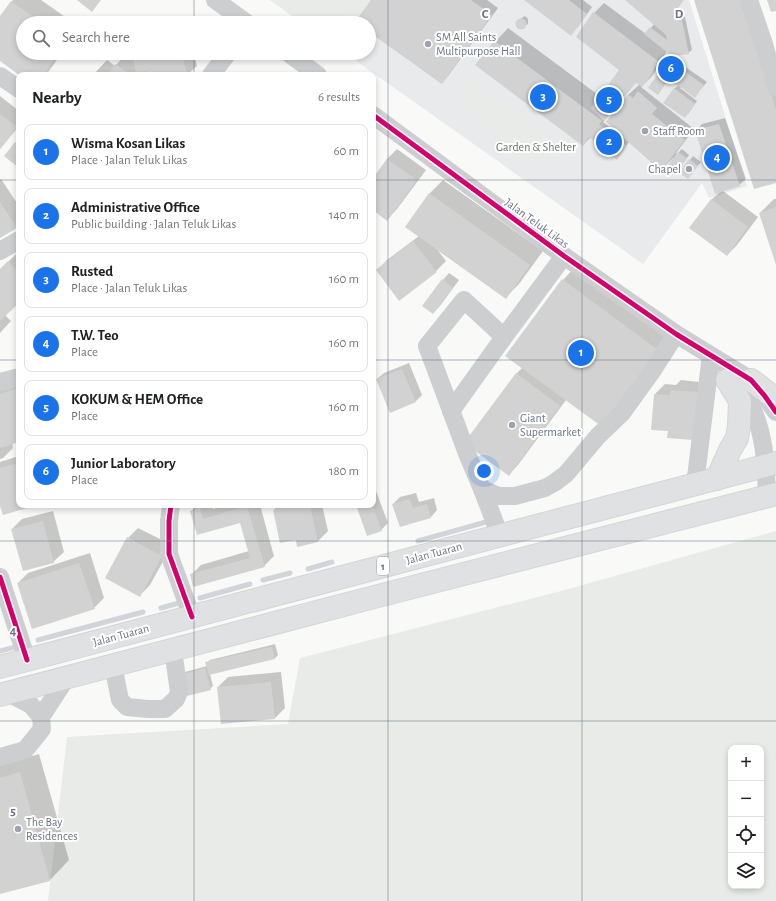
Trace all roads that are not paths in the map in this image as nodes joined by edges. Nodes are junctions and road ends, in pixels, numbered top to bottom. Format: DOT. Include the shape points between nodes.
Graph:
graph roads {
  1 [pos="215,0"];
  2 [pos="749,0"];
  3 [pos="237,16"];
  4 [pos="770,42"];
  5 [pos="223,60"];
  6 [pos="298,60"];
  7 [pos="213,72"];
  8 [pos="314,72"];
  9 [pos="0,76"];
  10 [pos="16,87"];
  11 [pos="776,87"];
  12 [pos="376,117"];
  13 [pos="16,242"];
  14 [pos="0,251"];
  15 [pos="564,256"];
  16 [pos="676,334"];
  17 [pos="504,337"];
  18 [pos="692,344"];
  19 [pos="710,363"];
  20 [pos="16,378"];
  21 [pos="727,380"];
  22 [pos="751,380"];
  23 [pos="0,382"];
  24 [pos="776,399"];
  25 [pos="451,411"];
  26 [pos="776,412"];
  27 [pos="771,465"];
  28 [pos="717,479"];
  29 [pos="695,485"];
  30 [pos="482,488"];
  31 [pos="772,495"];
  32 [pos="171,508"];
  33 [pos="500,536"];
  34 [pos="372,569"];
  35 [pos="0,577"];
  36 [pos="378,596"];
  37 [pos="192,617"];
  38 [pos="173,650"];
  39 [pos="27,660"];
  40 [pos="113,665"];
  41 [pos="0,667"];
  42 [pos="67,678"];
  43 [pos="4,694"];
  44 [pos="42,717"];
  45 [pos="0,757"];
  1 -- 3 [label="street"];
  2 -- 4 [label="street"];
  4 -- 11 [label="street"];
  5 -- 7 [label="street"];
  6 -- 8 [label="street"];
  9 -- 10 [label="street"];
  12 -- 15 [label="street, Jalan Teluk Likas"];
  13 -- 14 [label="street"];
  15 -- 16 [label="street, Jalan Teluk Likas"];
  15 -- 17 [label="street"];
  16 -- 18 [label="street, Jalan Teluk Likas"];
  16 -- 30 [label="street" via="622,413 598,436 566,474 545,488 515,496 500,496"];
  17 -- 25 [label="street"];
  17 -- 25 [label="street" via="464,300 426,346"];
  18 -- 19 [label="street, Jalan Teluk Likas"];
  18 -- 22 [label="street, Jalan Teluk Likas"];
  19 -- 21 [label="street, Jalan Teluk Likas"];
  19 -- 29 [label="street"];
  20 -- 23 [label="street"];
  21 -- 27 [label="street, Jalan Teluk Likas" via="750,404"];
  21 -- 28 [label="main road" via="740,402 739,426 737,438"];
  22 -- 24 [label="main road"];
  22 -- 26 [label="street, Jalan Teluk Likas"];
  25 -- 30 [label="street"];
  27 -- 28 [label="main road, Jalan Tuaran / 1"];
  27 -- 31 [label="street, Jalan Teluk Likas"];
  28 -- 29 [label="main road, Jalan Tuaran / 1"];
  29 -- 33 [label="main road, Jalan Tuaran / 1"];
  30 -- 33 [label="street"];
  31 -- 36 [label="main road, 1"];
  32 -- 37 [label="street" via="169,554"];
  33 -- 34 [label="main road, Jalan Tuaran / 1"];
  34 -- 36 [label="main road"];
  34 -- 37 [label="main road, Jalan Tuaran / 1"];
  35 -- 39 [label="street"];
  36 -- 38 [label="main road, 1"];
  37 -- 39 [label="main road, Jalan Tuaran / 1"];
  38 -- 40 [label="main road, 1"];
  38 -- 40 [label="street" via="179,692 176,699 165,709 127,707 120,700"];
  39 -- 41 [label="main road, Jalan Tuaran / 1"];
  40 -- 42 [label="main road, 1"];
  42 -- 43 [label="main road, 1"];
  42 -- 44 [label="street"];
  43 -- 44 [label="street" via="31,705"];
  44 -- 45 [label="street" via="42,729 26,750"];
}
